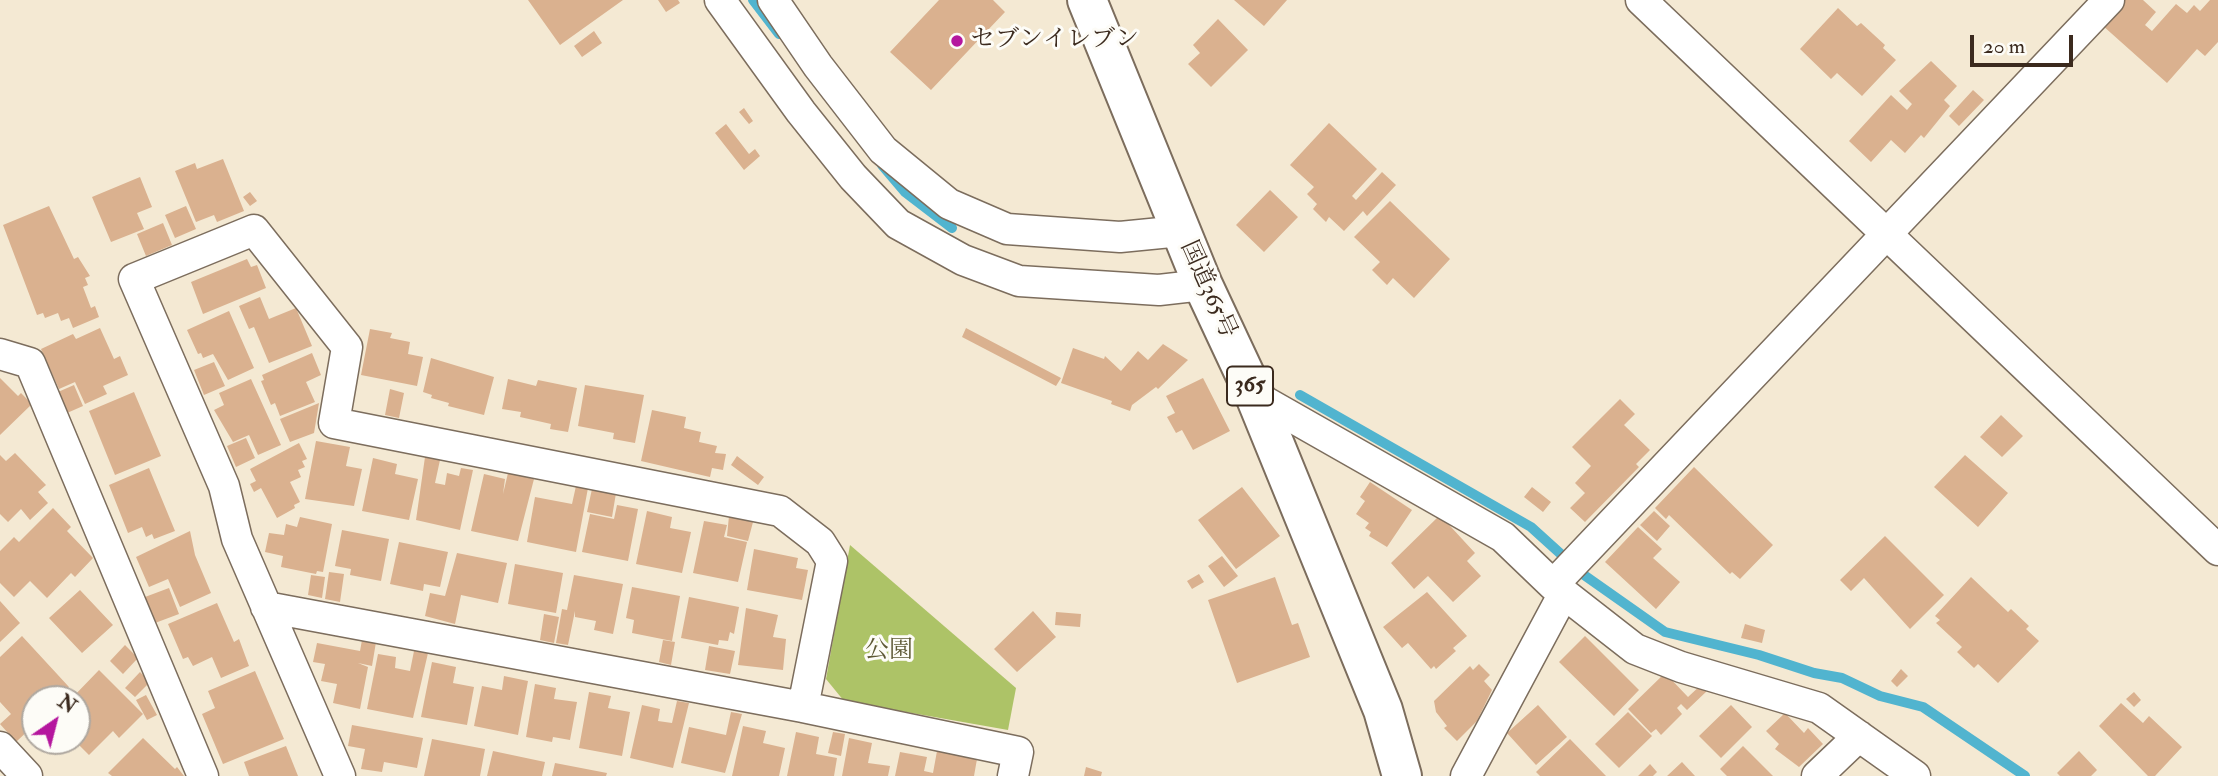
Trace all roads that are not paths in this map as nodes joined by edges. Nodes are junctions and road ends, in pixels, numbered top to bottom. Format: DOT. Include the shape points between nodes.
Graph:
graph roads {
  1 [pos="720,0"];
  2 [pos="773,0"];
  3 [pos="1087,0"];
  4 [pos="1641,0"];
  5 [pos="2109,0"];
  6 [pos="1181,231"];
  7 [pos="1886,234"];
  8 [pos="1203,285"];
  9 [pos="0,354"];
  10 [pos="1255,396"];
  11 [pos="2218,550"];
  12 [pos="1558,586"];
  13 [pos="266,607"];
  14 [pos="803,707"];
  15 [pos="1859,736"];
  16 [pos="0,747"];
  17 [pos="27,776"];
  18 [pos="203,776"];
  19 [pos="340,776"];
  20 [pos="1013,776"];
  21 [pos="1402,776"];
  22 [pos="1466,776"];
  23 [pos="1817,776"];
  24 [pos="1915,776"];
  1 -- 8 [label="street" via="810,123 898,224 963,260 1019,281 1159,290"];
  2 -- 6 [label="street" via="883,150 949,204 1007,229 1119,237"];
  3 -- 6 [label="highway, 国道365号 / 365"];
  4 -- 7 [label="street"];
  5 -- 7 [label="street"];
  6 -- 8 [label="highway, 国道365号 / 365"];
  7 -- 11 [label="street"];
  7 -- 12 [label="street" via="1588,545"];
  8 -- 10 [label="highway, 国道365号 / 365"];
  9 -- 18 [label="street" via="30,363"];
  10 -- 12 [label="street" via="1503,537"];
  10 -- 21 [label="highway, 国道365号 / 365" via="1383,710"];
  12 -- 15 [label="street" via="1635,649 1819,708"];
  12 -- 22 [label="street"];
  13 -- 14 [label="street"];
  13 -- 14 [label="street" via="237,539 224,486 134,279 254,230 347,347 334,423 780,511 820,542 832,561"];
  13 -- 19 [label="street"];
  14 -- 20 [label="street" via="1018,752"];
  15 -- 23 [label="street"];
  15 -- 24 [label="street"];
  16 -- 17 [label="street"];
}
